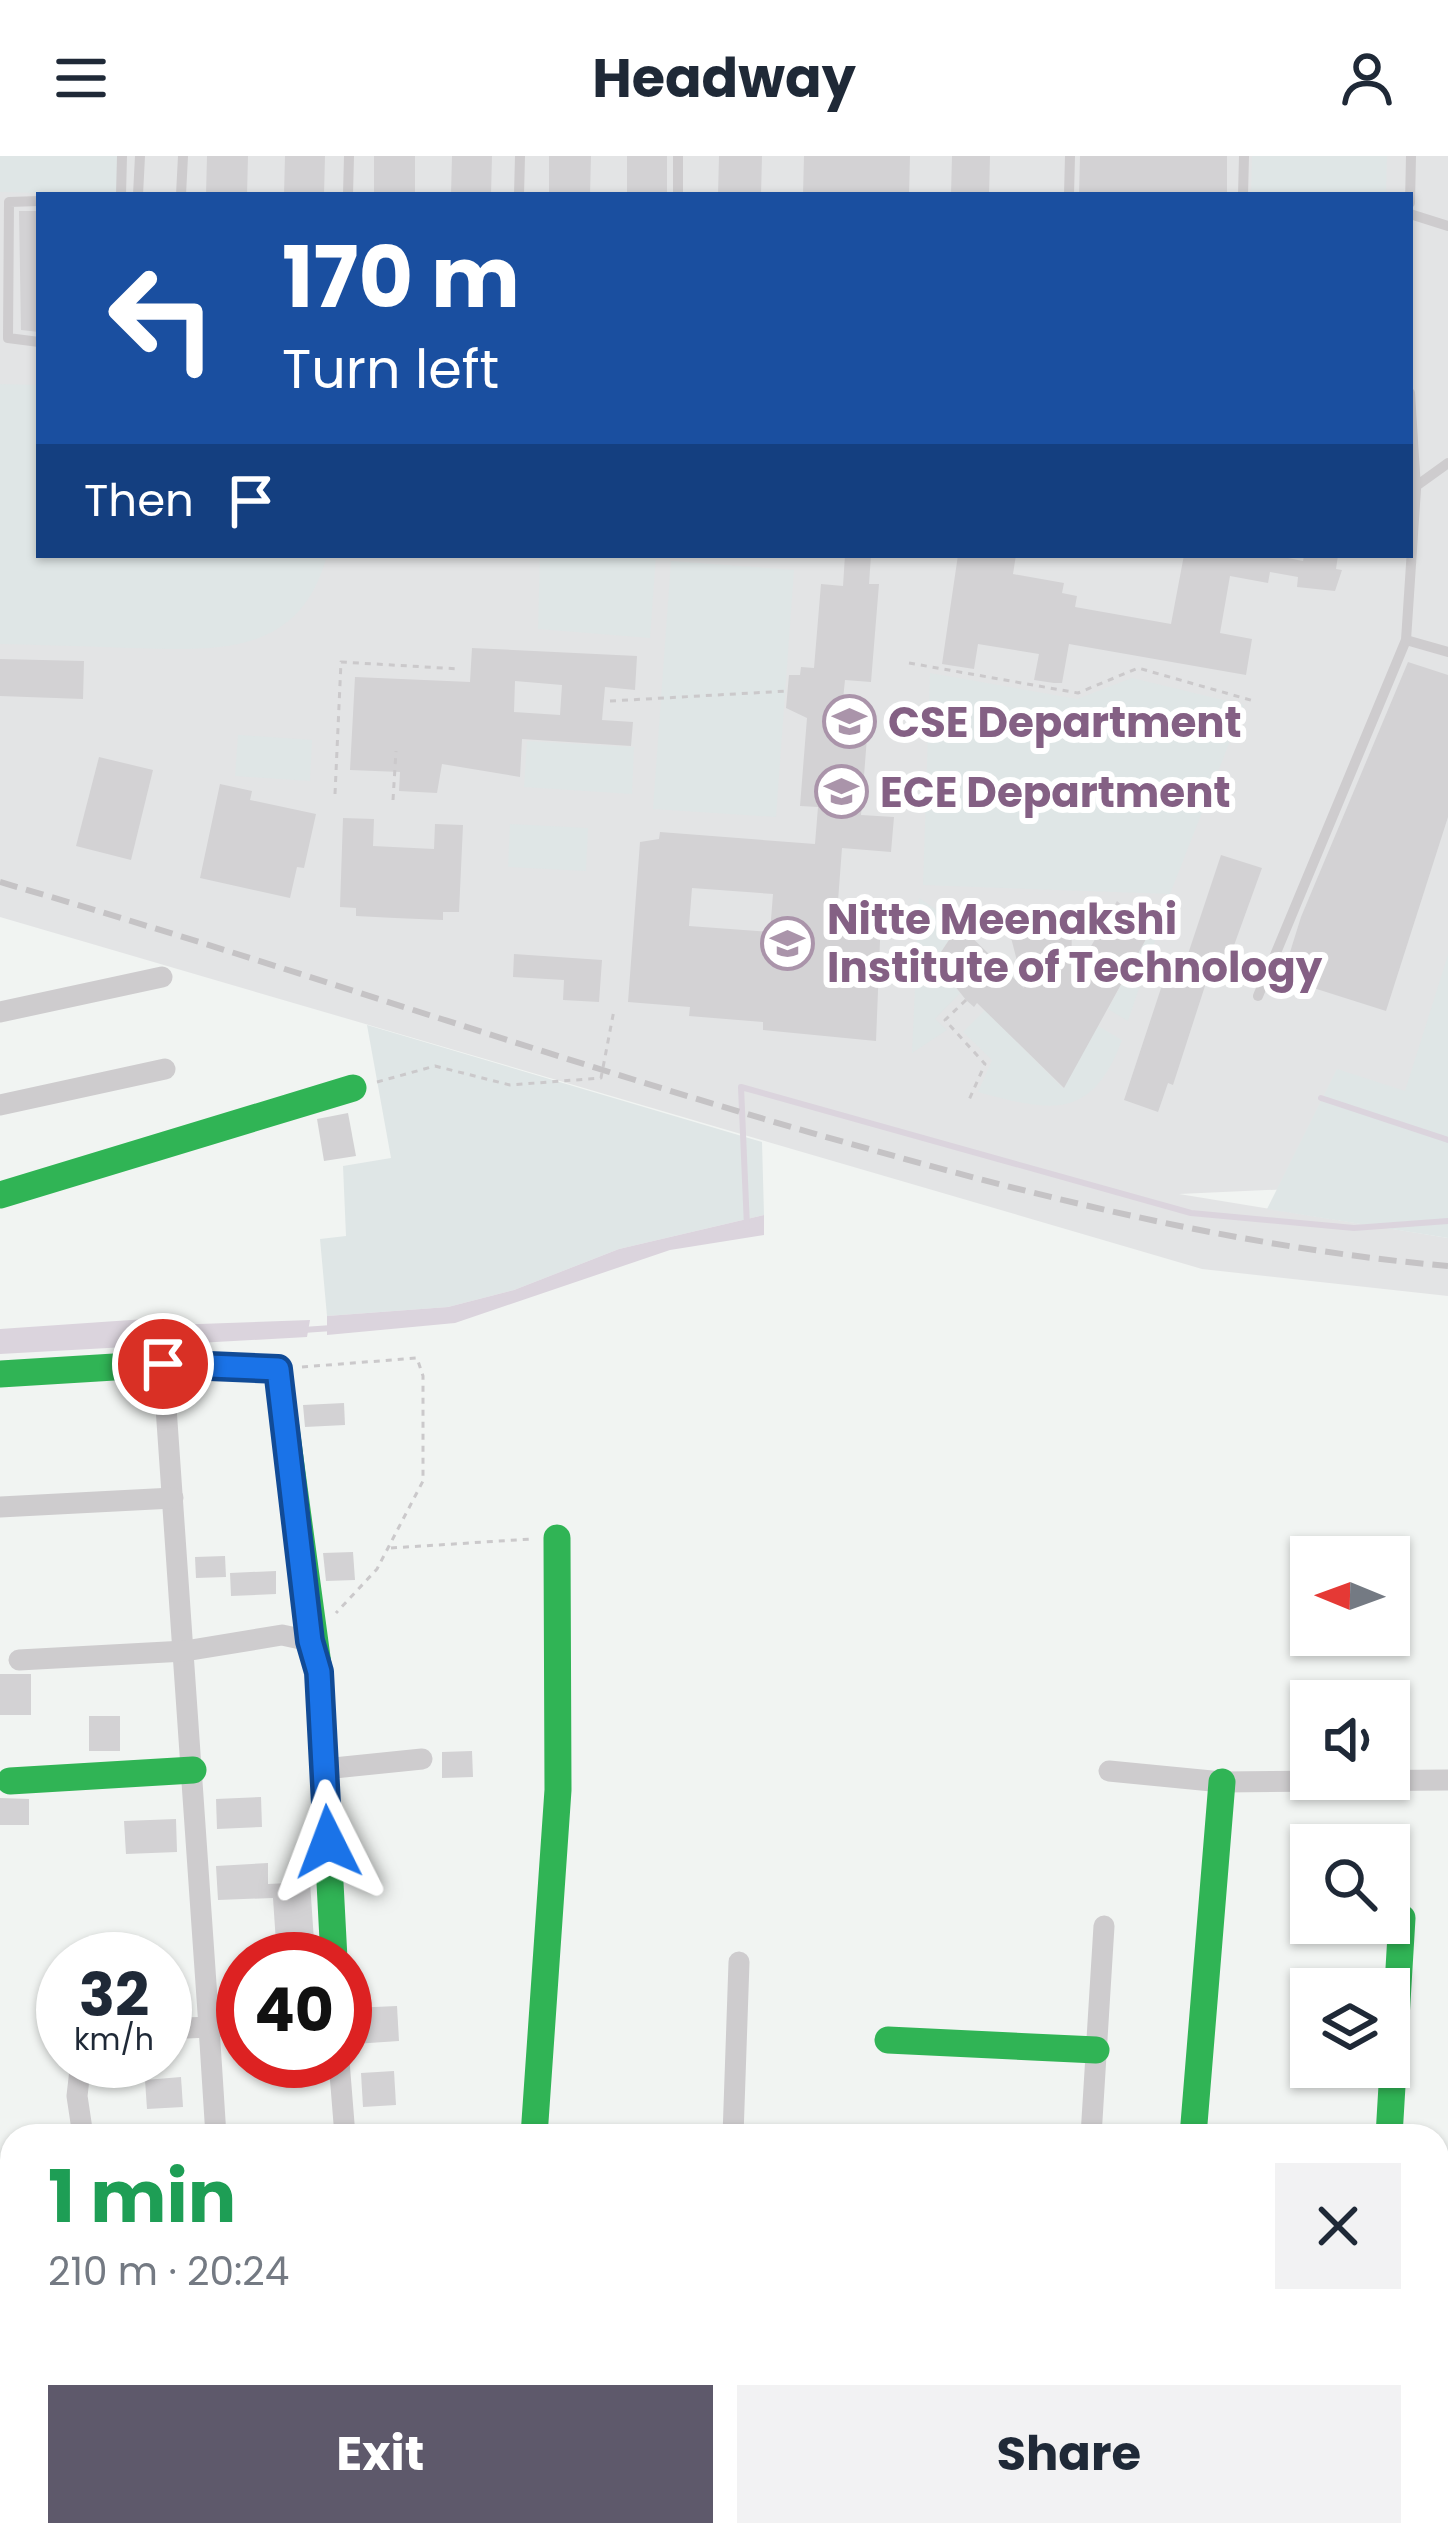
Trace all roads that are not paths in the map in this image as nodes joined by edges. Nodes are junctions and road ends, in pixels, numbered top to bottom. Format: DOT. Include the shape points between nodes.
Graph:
graph roads {
  1 [pos="122,156"];
  2 [pos="140,156"];
  3 [pos="183,156"];
  4 [pos="349,156"];
  5 [pos="520,156"];
  6 [pos="678,156"];
  7 [pos="1070,156"];
  8 [pos="1244,156"];
  9 [pos="1411,156"];
  10 [pos="121,192"];
  11 [pos="139,192"];
  12 [pos="181,192"];
  13 [pos="348,192"];
  14 [pos="519,192"];
  15 [pos="678,192"];
  16 [pos="1069,192"];
  17 [pos="1243,192"];
  18 [pos="1410,192"];
  19 [pos="36,201"];
  20 [pos="1413,215"];
  21 [pos="1448,226"];
  22 [pos="36,342"];
  23 [pos="1448,463"];
  24 [pos="1413,489"];
  25 [pos="1410,558"];
  26 [pos="1406,640"];
  27 [pos="1448,652"];
  28 [pos="162,977"];
  29 [pos="1258,996"];
  30 [pos="0,1012"];
  31 [pos="165,1069"];
  32 [pos="353,1088"];
  33 [pos="0,1106"];
  34 [pos="0,1195"];
  35 [pos="163,1364"];
  36 [pos="0,1374"];
  37 [pos="173,1498"];
  38 [pos="0,1508"];
  39 [pos="556,1538"];
  40 [pos="310,1641"];
  41 [pos="185,1652"];
  42 [pos="19,1660"];
  43 [pos="422,1759"];
  44 [pos="324,1768"];
  45 [pos="193,1770"];
  46 [pos="1109,1772"];
  47 [pos="1448,1780"];
  48 [pos="10,1781"];
  49 [pos="1222,1782"];
  50 [pos="1104,1926"];
  51 [pos="333,1932"];
  52 [pos="1400,1944"];
  53 [pos="739,1962"];
  54 [pos="209,2027"];
  55 [pos="216,2027"];
  56 [pos="192,2028"];
  57 [pos="888,2040"];
  58 [pos="1096,2050"];
  59 [pos="78,2088"];
  60 [pos="342,2088"];
  61 [pos="81,2124"];
  62 [pos="215,2124"];
  63 [pos="345,2124"];
  64 [pos="535,2124"];
  65 [pos="733,2124"];
  66 [pos="1092,2124"];
  67 [pos="1194,2124"];
  68 [pos="1390,2124"];
  1 -- 10 [label="lane"];
  2 -- 11 [label="lane"];
  3 -- 12 [label="lane"];
  4 -- 13 [label="lane"];
  5 -- 14 [label="lane"];
  6 -- 15 [label="lane"];
  7 -- 16 [label="lane"];
  8 -- 17 [label="lane"];
  9 -- 18 [label="lane"];
  19 -- 22 [label="lane" via="10,202 8,338"];
  20 -- 21 [label="lane"];
  23 -- 24 [label="lane"];
  25 -- 26 [label="lane"];
  26 -- 27 [label="lane"];
  26 -- 29 [label="lane"];
  28 -- 30 [label="street"];
  31 -- 33 [label="street"];
  32 -- 34 [label="street"];
  35 -- 36 [label="street"];
  35 -- 37 [label="street"];
  35 -- 40 [label="street" via="278,1369"];
  37 -- 38 [label="street"];
  37 -- 41 [label="street"];
  39 -- 64 [label="street" via="558,1790"];
  40 -- 41 [label="street" via="282,1635"];
  40 -- 44 [label="street"];
  41 -- 42 [label="street"];
  41 -- 45 [label="street"];
  43 -- 44 [label="street"];
  44 -- 51 [label="street"];
  45 -- 48 [label="street"];
  45 -- 54 [label="street"];
  46 -- 49 [label="street"];
  47 -- 49 [label="street"];
  49 -- 67 [label="street"];
  50 -- 58 [label="street"];
  52 -- 68 [label="street"];
  53 -- 65 [label="street"];
  54 -- 55 [label="street"];
  54 -- 56 [label="street"];
  54 -- 62 [label="street"];
  57 -- 58 [label="street"];
  58 -- 66 [label="street"];
  59 -- 61 [label="street"];
  60 -- 63 [label="street"];
}
